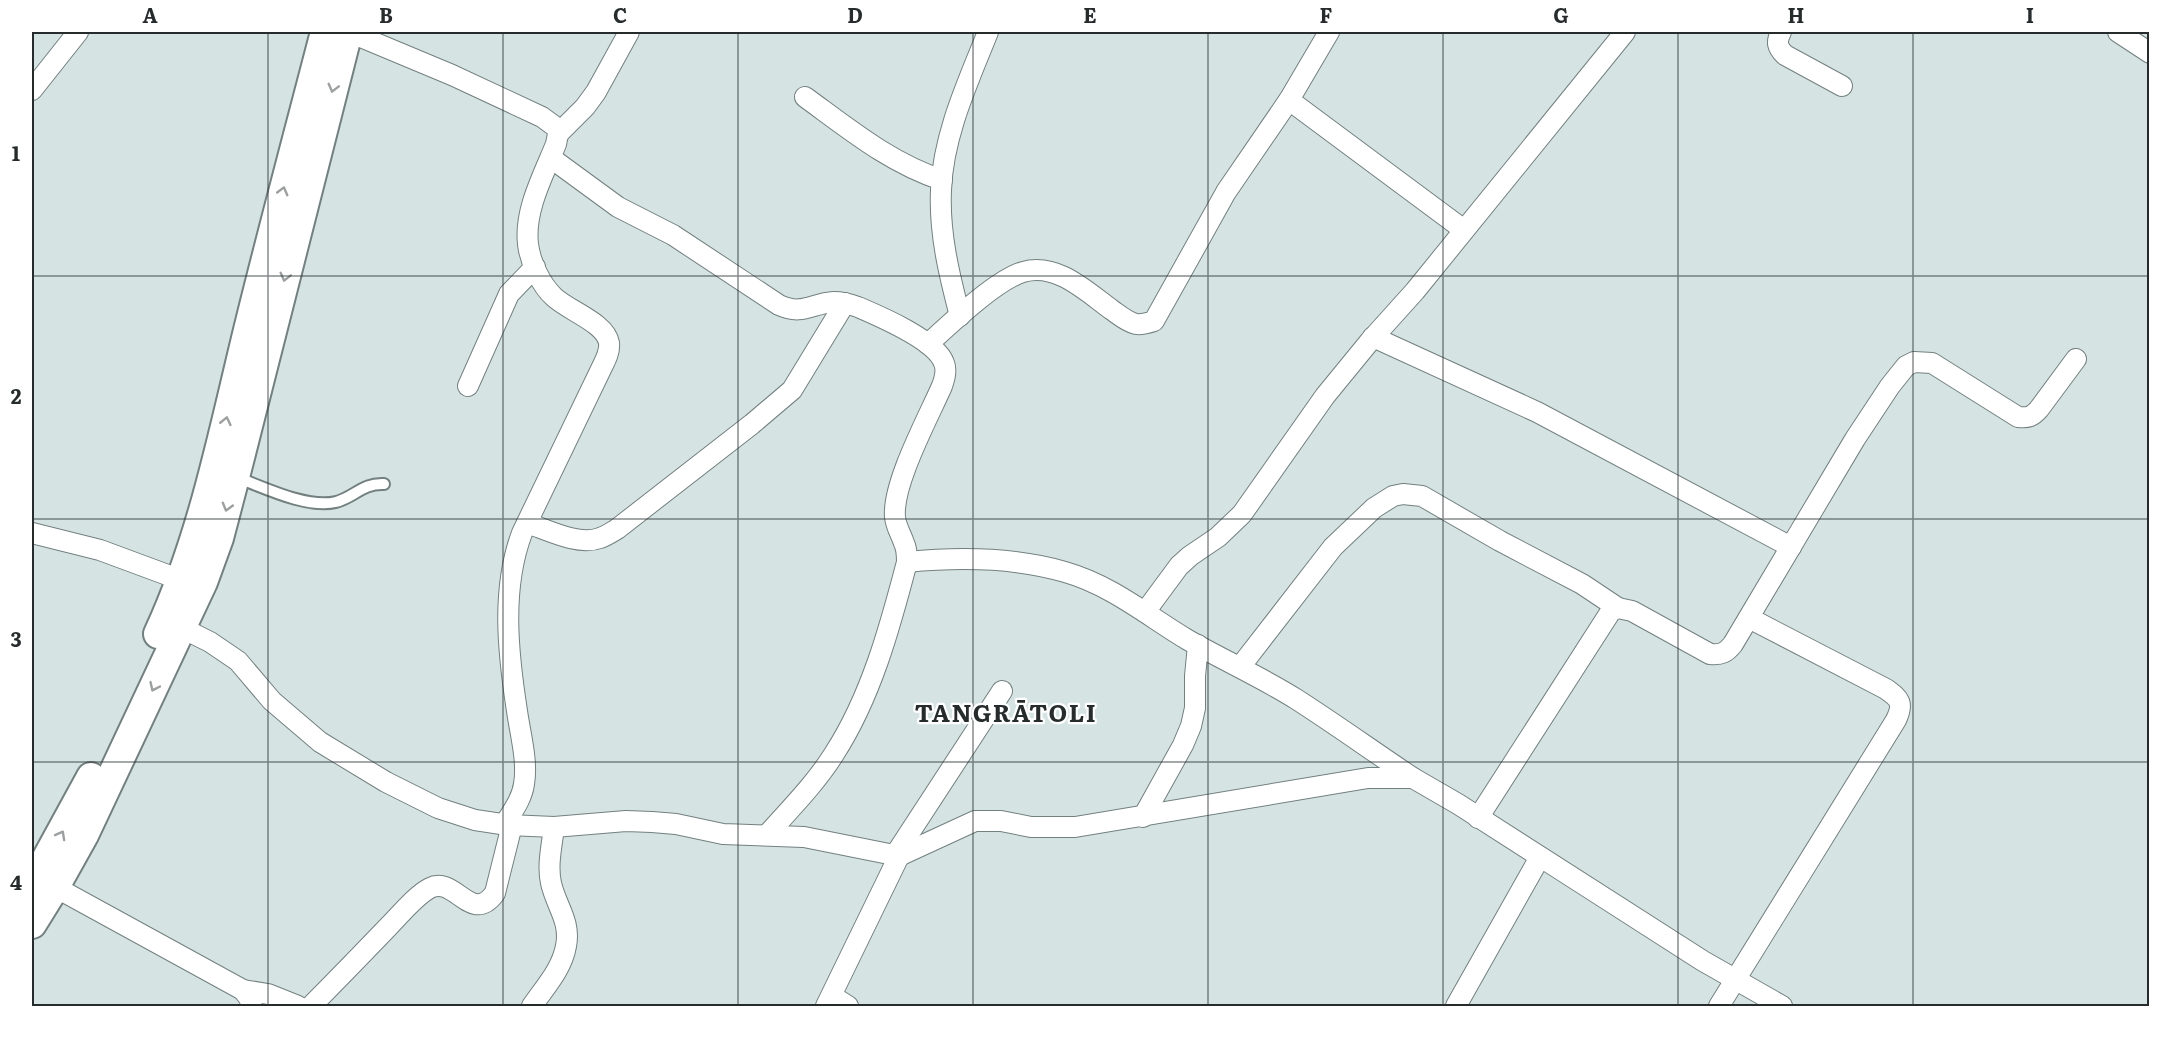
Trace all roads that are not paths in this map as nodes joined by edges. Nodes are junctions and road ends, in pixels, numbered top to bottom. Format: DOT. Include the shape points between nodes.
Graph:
graph roads {
  1 [pos="78,32"];
  2 [pos="325,32"];
  3 [pos="349,32"];
  4 [pos="629,32"];
  5 [pos="988,32"];
  6 [pos="1329,32"];
  7 [pos="1626,32"];
  8 [pos="1781,32"];
  9 [pos="2118,32"];
  10 [pos="2150,53"];
  11 [pos="1842,86"];
  12 [pos="32,90"];
  13 [pos="805,97"];
  14 [pos="1289,100"];
  15 [pos="558,134"];
  16 [pos="551,158"];
  17 [pos="942,180"];
  18 [pos="1464,230"];
  19 [pos="536,267"];
  20 [pos="845,303"];
  21 [pos="960,316"];
  22 [pos="1373,337"];
  23 [pos="928,344"];
  24 [pos="2076,359"];
  25 [pos="468,386"];
  26 [pos="236,477"];
  27 [pos="384,484"];
  28 [pos="527,523"];
  29 [pos="32,533"];
  30 [pos="1791,547"];
  31 [pos="907,562"];
  32 [pos="182,580"];
  33 [pos="1618,608"];
  34 [pos="1145,612"];
  35 [pos="1749,618"];
  36 [pos="173,624"];
  37 [pos="1198,645"];
  38 [pos="1240,667"];
  39 [pos="1002,691"];
  40 [pos="1413,778"];
  41 [pos="1143,817"];
  42 [pos="1478,818"];
  43 [pos="508,825"];
  44 [pos="554,827"];
  45 [pos="767,835"];
  46 [pos="897,856"];
  47 [pos="1540,857"];
  48 [pos="43,886"];
  49 [pos="32,924"];
  50 [pos="1735,979"];
  51 [pos="247,998"];
  52 [pos="835,1003"];
  53 [pos="298,1006"];
  54 [pos="311,1006"];
  55 [pos="532,1006"];
  56 [pos="1456,1006"];
  57 [pos="1719,1006"];
  58 [pos="1782,1006"];
  1 -- 12 [label="street"];
  32 -- 2 [label="main road, one-way" via="215,469"];
  3 -- 15 [label="street" via="542,117 553,124"];
  3 -- 26 [label="main road, one-way"];
  4 -- 15 [label="street" via="596,92"];
  5 -- 17 [label="street" via="961,99"];
  6 -- 14 [label="street"];
  7 -- 18 [label="street"];
  8 -- 11 [label="street" via="1778,47 1785,55"];
  9 -- 10 [label="street"];
  13 -- 17 [label="street" via="904,166"];
  14 -- 18 [label="street"];
  14 -- 21 [label="street" via="1226,192 1154,321 1136,324 1066,277 1035,270 1007,280"];
  15 -- 16 [label="street"];
  16 -- 19 [label="street" via="529,217 528,246"];
  16 -- 20 [label="street" via="618,207 673,235 779,305 799,310"];
  17 -- 21 [label="street" via="946,261"];
  18 -- 22 [label="street"];
  19 -- 25 [label="street" via="509,294"];
  19 -- 28 [label="street" via="555,298 605,334 609,352"];
  20 -- 23 [label="street" via="877,315"];
  20 -- 28 [label="street" via="792,390 617,529 588,540"];
  21 -- 23 [label="street"];
  22 -- 30 [label="street" via="1537,412"];
  22 -- 34 [label="street" via="1325,396 1242,514 1179,566"];
  23 -- 31 [label="street" via="940,355 945,376 896,496 895,516"];
  24 -- 30 [label="street" via="2033,416 2026,417 2018,417 1932,363 1914,362 1906,366 1855,439"];
  26 -- 27 [label="lane" via="321,503 335,502 366,486"];
  26 -- 36 [label="main road, one-way" via="203,582"];
  28 -- 43 [label="street" via="515,552 509,616 510,667 525,782"];
  29 -- 32 [label="street" via="100,550"];
  30 -- 35 [label="street"];
  31 -- 34 [label="street" via="951,558 1033,564 1100,585"];
  31 -- 45 [label="street" via="873,674 851,722 834,754"];
  32 -- 36 [label="main road"];
  33 -- 35 [label="street" via="1632,611 1710,654 1719,655 1727,652"];
  33 -- 38 [label="street" via="1422,496 1403,494 1374,508 1333,547"];
  33 -- 42 [label="street" via="1605,618"];
  34 -- 37 [label="street"];
  35 -- 50 [label="street" via="1886,689 1900,701 1901,709"];
  36 -- 43 [label="street" via="225,650 272,702 320,742 386,782 438,808"];
  36 -- 48 [label="main road" via="84,793"];
  37 -- 38 [label="street"];
  37 -- 41 [label="street" via="1191,726"];
  38 -- 40 [label="street"];
  39 -- 46 [label="street"];
  40 -- 41 [label="street" via="1368,778"];
  40 -- 42 [label="street"];
  41 -- 46 [label="street" via="1055,828 975,821"];
  42 -- 47 [label="street"];
  43 -- 44 [label="street"];
  43 -- 54 [label="street" via="495,893 488,902 476,904 444,887 430,888"];
  44 -- 45 [label="street" via="626,821 676,824 723,834"];
  44 -- 55 [label="street" via="549,871 568,933 557,971"];
  45 -- 46 [label="street" via="825,840"];
  46 -- 52 [label="street"];
  47 -- 50 [label="street"];
  47 -- 56 [label="street"];
  48 -- 49 [label="main road"];
  48 -- 51 [label="street"];
  50 -- 57 [label="street"];
  50 -- 58 [label="street"];
  51 -- 53 [label="street" via="268,994"];
}
